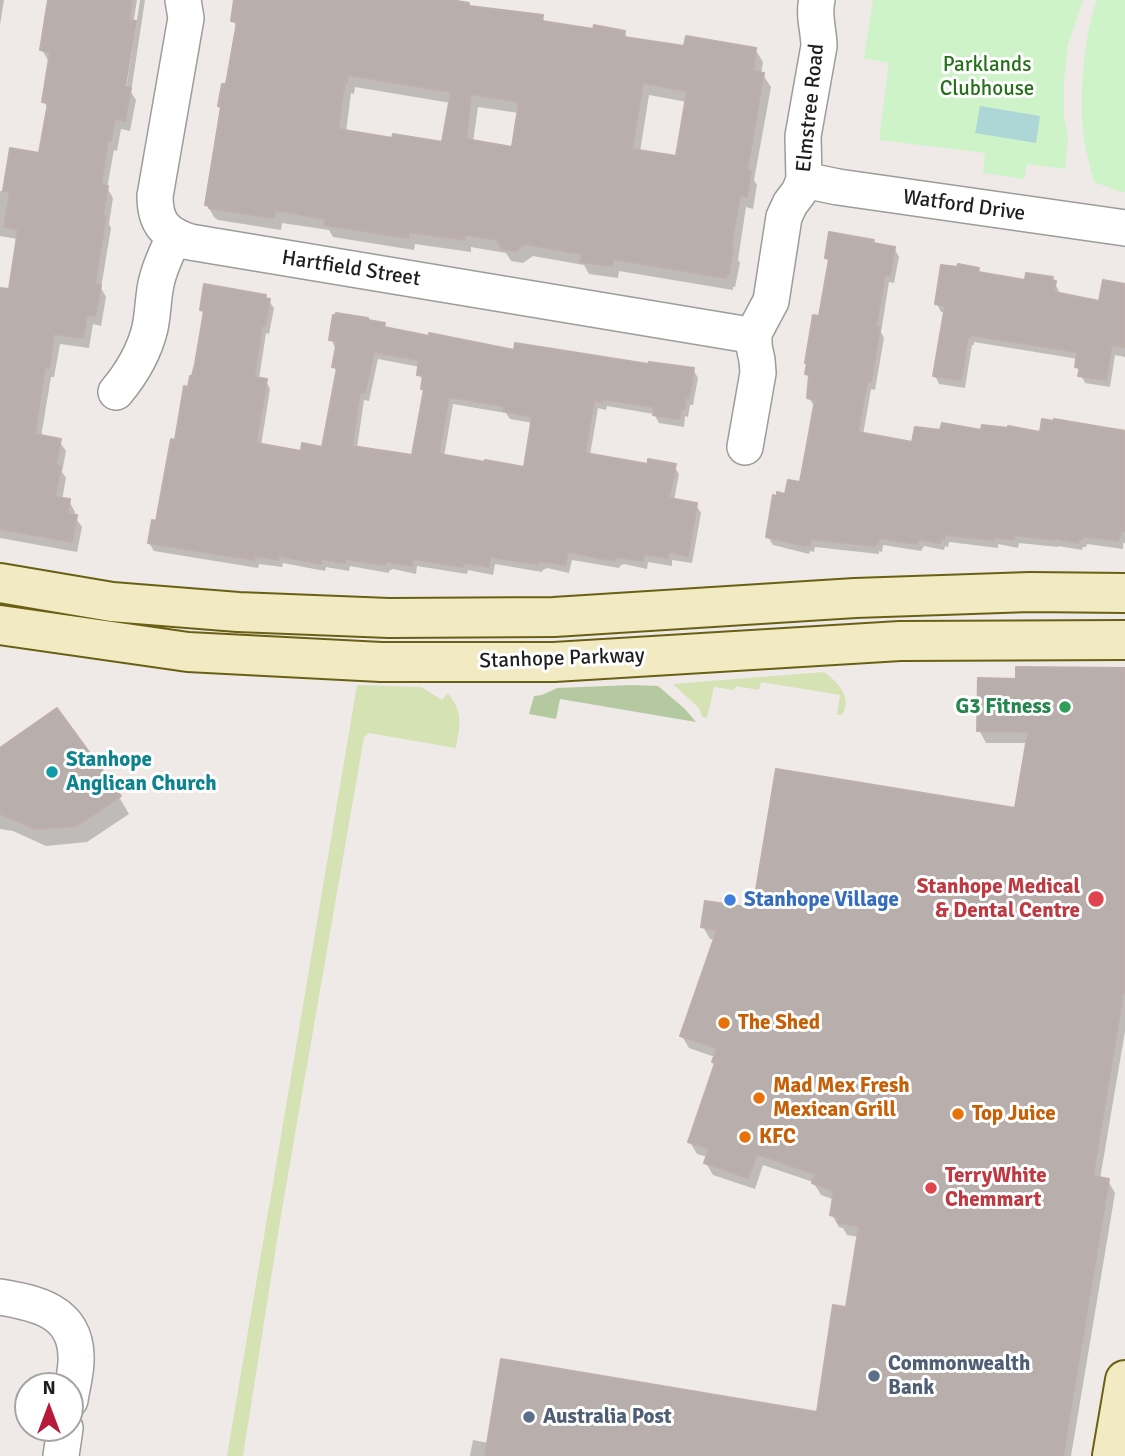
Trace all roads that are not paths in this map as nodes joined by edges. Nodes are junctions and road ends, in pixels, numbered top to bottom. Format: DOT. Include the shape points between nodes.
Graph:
graph roads {
  1 [pos="809,1"];
  2 [pos="188,6"];
  3 [pos="804,180"];
  4 [pos="1125,228"];
  5 [pos="174,237"];
  6 [pos="754,333"];
  7 [pos="116,391"];
  8 [pos="745,447"];
  9 [pos="0,583"];
  10 [pos="1125,593"];
  11 [pos="0,625"];
  12 [pos="1125,640"];
  13 [pos="0,1297"];
  14 [pos="74,1372"];
  15 [pos="1125,1380"];
  16 [pos="1112,1456"];
  1 -- 3 [label="street, Elmstree Road" via="819,46 803,136"];
  2 -- 5 [label="street" via="155,196 162,227"];
  3 -- 4 [label="street, Watford Drive"];
  3 -- 6 [label="street, Elmstree Road" via="784,217 771,301"];
  5 -- 6 [label="street, Hartfield Street"];
  5 -- 7 [label="street" via="156,282 143,350"];
  6 -- 8 [label="street" via="758,373"];
  9 -- 10 [label="main road, Stanhope Parkway" via="112,602 389,618 554,617 855,598"];
  11 -- 12 [label="main road, Stanhope Parkway" via="188,652 381,662 554,662 900,641"];
  13 -- 14 [label="street" via="46,1307 57,1314 73,1337"];
  15 -- 16 [label="main road"];
}
